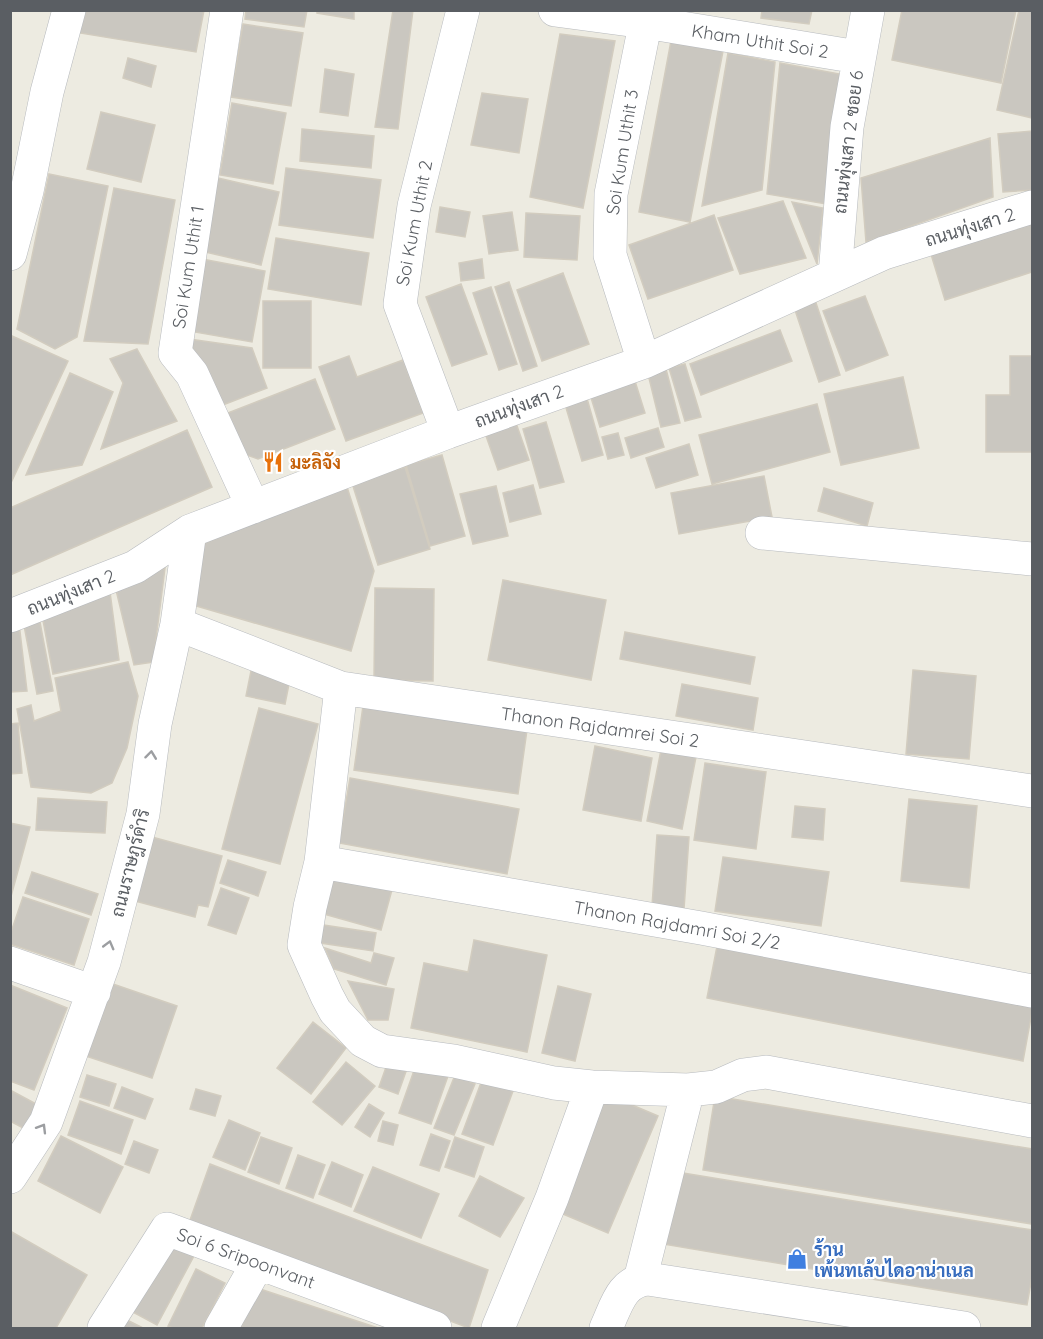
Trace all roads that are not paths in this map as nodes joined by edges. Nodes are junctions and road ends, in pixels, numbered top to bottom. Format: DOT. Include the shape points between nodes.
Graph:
graph roads {
  1 [pos="69,10"];
  2 [pos="227,10"];
  3 [pos="463,10"];
  4 [pos="555,10"];
  5 [pos="868,10"];
  6 [pos="646,16"];
  7 [pos="858,57"];
  8 [pos="1032,207"];
  9 [pos="10,254"];
  10 [pos="835,275"];
  11 [pos="644,362"];
  12 [pos="448,432"];
  13 [pos="253,507"];
  14 [pos="190,531"];
  15 [pos="762,534"];
  16 [pos="1032,559"];
  17 [pos="10,616"];
  18 [pos="177,624"];
  19 [pos="341,688"];
  20 [pos="1032,791"];
  21 [pos="321,862"];
  22 [pos="10,963"];
  23 [pos="1032,991"];
  24 [pos="94,992"];
  25 [pos="592,1087"];
  26 [pos="688,1090"];
  27 [pos="1032,1120"];
  28 [pos="10,1177"];
  29 [pos="258,1263"];
  30 [pos="640,1280"];
  31 [pos="104,1329"];
  32 [pos="221,1329"];
  33 [pos="435,1329"];
  34 [pos="498,1329"];
  35 [pos="606,1329"];
  36 [pos="964,1329"];
  1 -- 9 [label="street"];
  2 -- 13 [label="street, Soi Kum Uthit 1" via="175,352 192,374"];
  3 -- 12 [label="street, Soi Kum Uthit 2" via="414,206 400,304"];
  4 -- 6 [label="street, Kham Uthit Soi 2"];
  5 -- 7 [label="street, ถนนทุ่งเสา 2 ซอย 6"];
  6 -- 7 [label="street, Kham Uthit Soi 2"];
  6 -- 11 [label="street, Soi Kum Uthit 3" via="611,194 610,255"];
  7 -- 10 [label="street, ถนนทุ่งเสา 2 ซอย 6" via="847,127"];
  8 -- 10 [label="street, ถนนทุ่งเสา 2" via="884,254"];
  10 -- 11 [label="street, ถนนทุ่งเสา 2"];
  11 -- 12 [label="street, ถนนทุ่งเสา 2"];
  12 -- 13 [label="street, ถนนทุ่งเสา 2"];
  13 -- 14 [label="street, ถนนทุ่งเสา 2"];
  14 -- 17 [label="street, ถนนทุ่งเสา 2" via="135,567"];
  14 -- 18 [label="street, ถนนราษฎร์ดำริ"];
  15 -- 16 [label="street"];
  18 -- 19 [label="street, Thanon Rajdamrei Soi 2"];
  24 -- 18 [label="street, ถนนราษฎร์ดำริ, one-way" via="143,814 155,724"];
  19 -- 20 [label="street, Thanon Rajdamrei Soi 2"];
  19 -- 21 [label="street"];
  21 -- 23 [label="street, Thanon Rajdamri Soi 2/2" via="702,928"];
  21 -- 25 [label="street" via="304,945 335,1011 363,1041 382,1051"];
  22 -- 24 [label="street"];
  28 -- 24 [label="street, ถนนราษฎร์ดำริ, one-way" via="46,1122"];
  25 -- 26 [label="street"];
  25 -- 34 [label="street"];
  26 -- 27 [label="street" via="716,1087 743,1074 766,1072"];
  26 -- 30 [label="street"];
  29 -- 31 [label="street, Soi 6 Sripoonvant" via="167,1229"];
  29 -- 32 [label="street"];
  29 -- 33 [label="street, Soi 6 Sripoonvant"];
  30 -- 35 [label="street" via="622,1293"];
  30 -- 36 [label="street" via="656,1279"];
}
